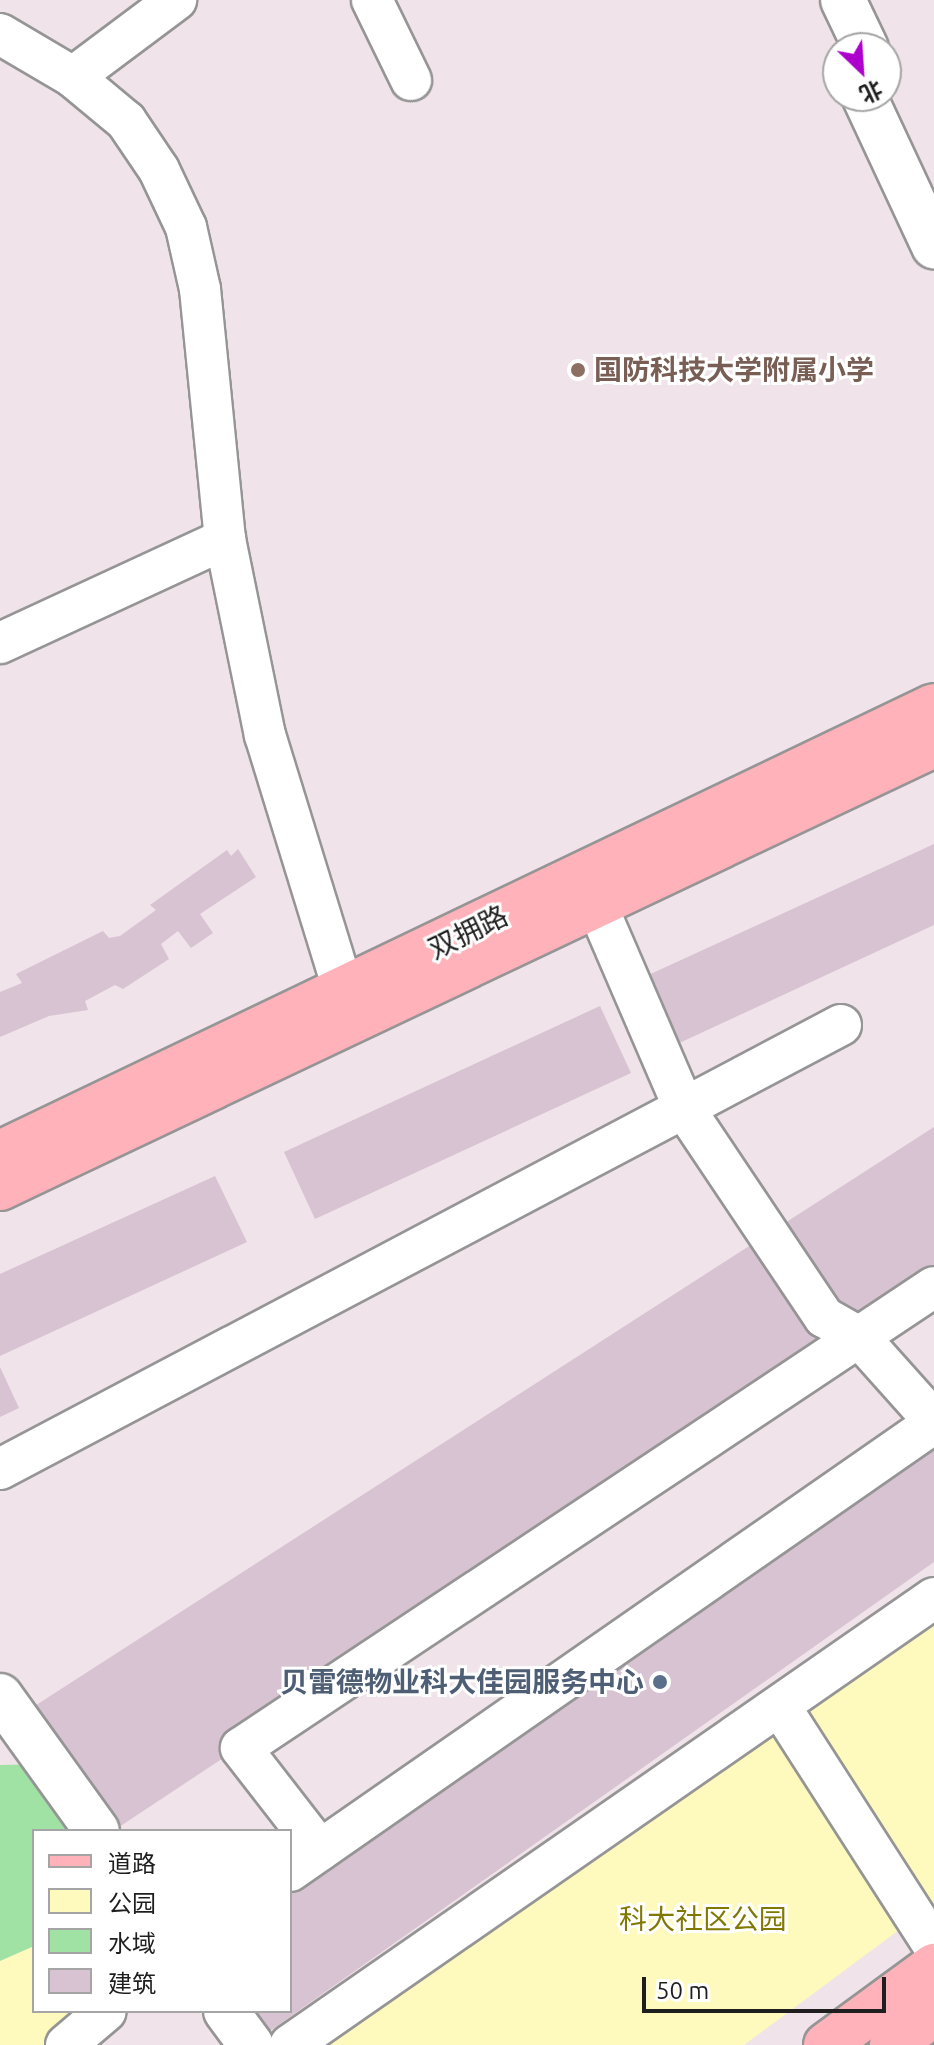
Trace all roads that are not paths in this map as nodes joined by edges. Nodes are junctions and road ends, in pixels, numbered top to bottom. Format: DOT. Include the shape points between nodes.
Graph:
graph roads {
  1 [pos="176,0"];
  2 [pos="372,0"];
  3 [pos="820,0"];
  4 [pos="843,0"];
  5 [pos="835,32"];
  6 [pos="858,32"];
  7 [pos="0,34"];
  8 [pos="73,77"];
  9 [pos="411,80"];
  10 [pos="871,112"];
  11 [pos="896,112"];
  12 [pos="934,195"];
  13 [pos="934,246"];
  14 [pos="225,539"];
  15 [pos="0,643"];
  16 [pos="934,706"];
  17 [pos="934,745"];
  18 [pos="597,906"];
  19 [pos="344,991"];
  20 [pos="841,1025"];
  21 [pos="684,1108"];
  22 [pos="0,1153"];
  23 [pos="0,1188"];
  24 [pos="934,1287"];
  25 [pos="859,1337"];
  26 [pos="934,1422"];
  27 [pos="0,1469"];
  28 [pos="934,1598"];
  29 [pos="0,1696"];
  30 [pos="781,1708"];
  31 [pos="96,1829"];
  32 [pos="287,1829"];
  33 [pos="292,1837"];
  34 [pos="305,1860"];
  35 [pos="934,1946"];
  36 [pos="934,1966"];
  37 [pos="104,2013"];
  38 [pos="227,2013"];
  39 [pos="934,2014"];
  40 [pos="66,2045"];
  41 [pos="251,2045"];
  42 [pos="290,2045"];
  43 [pos="826,2045"];
  44 [pos="892,2045"];
  1 -- 8 [label="street"];
  2 -- 9 [label="street"];
  3 -- 5 [label="street"];
  4 -- 6 [label="street"];
  7 -- 8 [label="street"];
  8 -- 14 [label="street" via="126,121 159,170 186,227 200,289"];
  10 -- 13 [label="street"];
  11 -- 12 [label="street"];
  14 -- 15 [label="street"];
  14 -- 19 [label="street" via="265,735"];
  16 -- 19 [label="main road, 双拥路"];
  17 -- 18 [label="main road, 双拥路"];
  18 -- 21 [label="street"];
  18 -- 23 [label="main road, 双拥路"];
  19 -- 22 [label="main road, 双拥路"];
  20 -- 21 [label="street"];
  21 -- 25 [label="street" via="824,1317"];
  21 -- 27 [label="street"];
  24 -- 25 [label="street"];
  25 -- 26 [label="street"];
  25 -- 32 [label="street" via="241,1748"];
  26 -- 34 [label="street"];
  28 -- 30 [label="street"];
  29 -- 31 [label="street"];
  30 -- 35 [label="street"];
  30 -- 42 [label="street"];
  33 -- 34 [label="street"];
  36 -- 43 [label="main road"];
  37 -- 40 [label="street"];
  38 -- 41 [label="street"];
  39 -- 44 [label="main road"];
}
